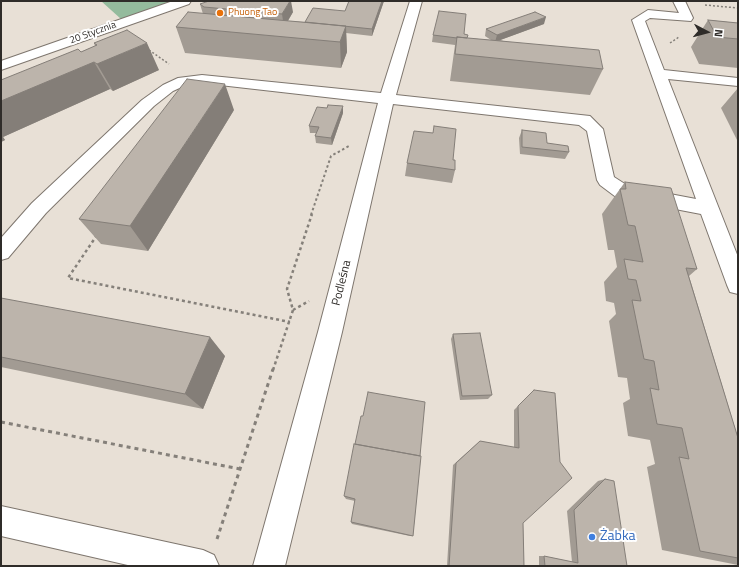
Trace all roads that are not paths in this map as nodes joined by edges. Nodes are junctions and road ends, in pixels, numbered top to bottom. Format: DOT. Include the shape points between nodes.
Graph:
graph roads {
  1 [pos="185,1"];
  2 [pos="416,1"];
  3 [pos="679,1"];
  4 [pos="1,66"];
  5 [pos="658,74"];
  6 [pos="738,82"];
  7 [pos="387,98"];
  8 [pos="708,208"];
  9 [pos="1,252"];
  10 [pos="738,285"];
  11 [pos="1,520"];
  12 [pos="209,555"];
  13 [pos="269,566"];
  1 -- 4 [label="street, 20 Stycznia"];
  2 -- 7 [label="street, Podleśna"];
  3 -- 5 [label="street" via="687,18 648,14 638,20"];
  5 -- 6 [label="street"];
  5 -- 8 [label="street"];
  7 -- 8 [label="street" via="584,120 595,129 606,180 623,192"];
  7 -- 9 [label="street" via="202,79 183,81 168,88 148,104 40,208"];
  7 -- 13 [label="street, Podleśna"];
  8 -- 10 [label="street"];
  11 -- 12 [label="street"];
}
